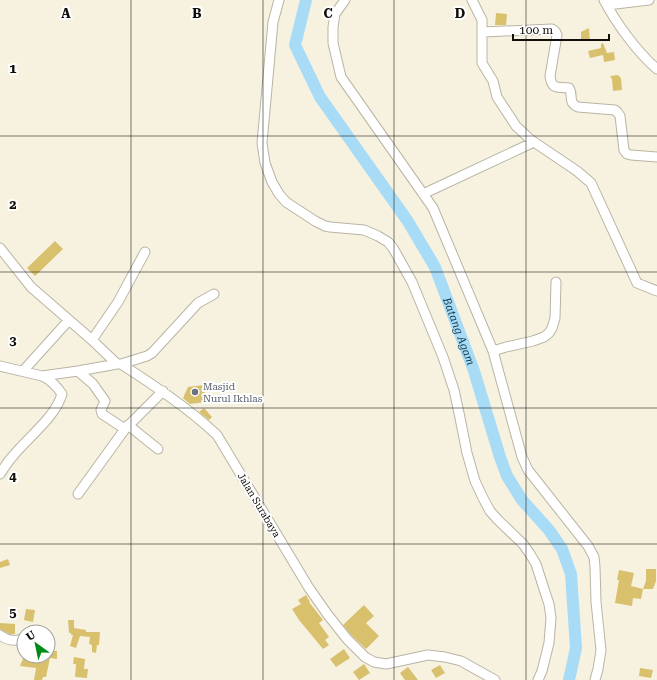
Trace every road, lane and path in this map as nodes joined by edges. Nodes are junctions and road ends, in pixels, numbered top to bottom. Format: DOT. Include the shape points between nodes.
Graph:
graph roads {
  1 [pos="279,0"];
  2 [pos="344,0"];
  3 [pos="472,0"];
  4 [pos="649,0"];
  5 [pos="605,2"];
  6 [pos="483,32"];
  7 [pos="655,63"];
  8 [pos="534,142"];
  9 [pos="657,157"];
  10 [pos="423,194"];
  11 [pos="0,248"];
  12 [pos="145,252"];
  13 [pos="556,282"];
  14 [pos="657,291"];
  15 [pos="214,294"];
  16 [pos="69,320"];
  17 [pos="92,340"];
  18 [pos="493,351"];
  19 [pos="119,364"];
  20 [pos="0,366"];
  21 [pos="23,371"];
  22 [pos="78,371"];
  23 [pos="42,376"];
  24 [pos="162,391"];
  25 [pos="126,427"];
  26 [pos="158,449"];
  27 [pos="0,473"];
  28 [pos="78,494"];
  29 [pos="0,635"];
  30 [pos="16,640"];
  31 [pos="495,680"];
  32 [pos="538,680"];
  33 [pos="594,680"];
  1 -- 32 [label="street" via="273,22 264,115 262,143 265,164 279,194 292,207 330,227 364,230 388,242 412,282 454,390 467,454 478,486 490,511 530,554 536,564 549,604 549,643"];
  2 -- 10 [label="street" via="335,14 332,26 341,77"];
  3 -- 6 [label="street" via="482,20"];
  4 -- 5 [label="street"];
  5 -- 7 [label="street" via="627,36"];
  6 -- 8 [label="street" via="482,63 493,81 497,97 516,126"];
  6 -- 9 [label="street" via="552,29 555,31 557,35 550,76 553,85 556,88 569,88 571,102 578,107 618,112 624,150 627,154"];
  8 -- 10 [label="street"];
  8 -- 14 [label="street" via="591,183 637,282"];
  10 -- 18 [label="street" via="433,208"];
  11 -- 16 [label="street, Jalan Surabaya" via="31,287"];
  12 -- 17 [label="street" via="118,302"];
  13 -- 18 [label="street" via="555,318 549,333 533,341"];
  15 -- 19 [label="street" via="198,303 152,353"];
  16 -- 17 [label="street, Jalan Surabaya"];
  16 -- 21 [label="street"];
  17 -- 19 [label="street, Jalan Surabaya"];
  18 -- 33 [label="street" via="522,457 528,470 594,557 601,650"];
  19 -- 22 [label="street"];
  19 -- 24 [label="street, Jalan Surabaya"];
  20 -- 21 [label="street"];
  21 -- 23 [label="street"];
  22 -- 23 [label="street"];
  22 -- 25 [label="street" via="93,384 105,401 102,414"];
  23 -- 27 [label="street" via="53,382 62,394 50,417"];
  24 -- 25 [label="street"];
  24 -- 31 [label="street, Jalan Surabaya" via="202,420 217,435 309,588 347,639 365,657 386,664 428,655 445,657 461,661"];
  25 -- 26 [label="street"];
  25 -- 28 [label="street"];
  29 -- 30 [label="street"];
}
